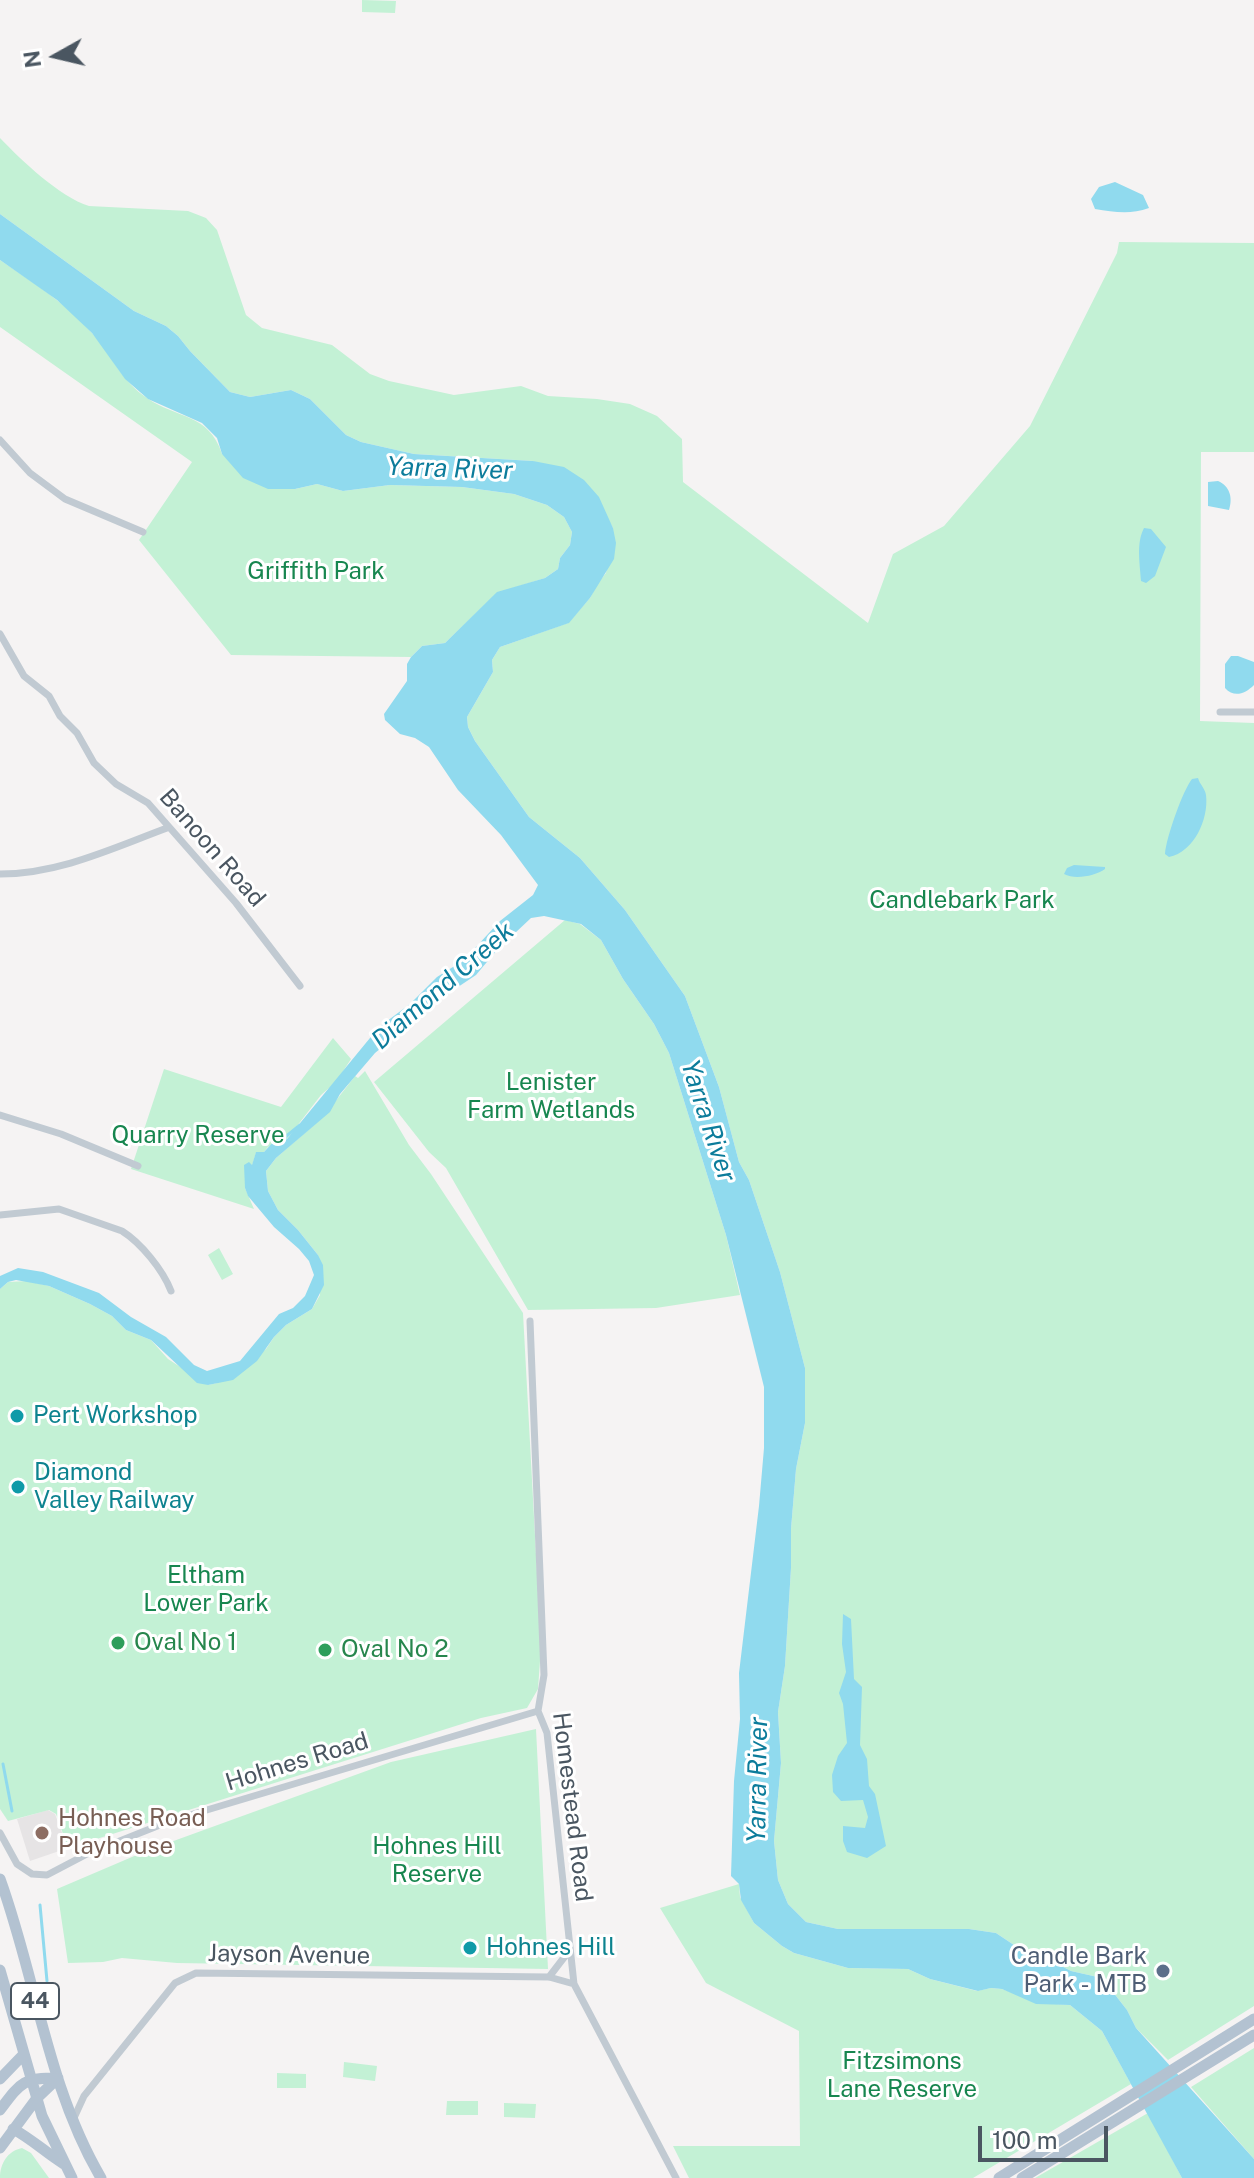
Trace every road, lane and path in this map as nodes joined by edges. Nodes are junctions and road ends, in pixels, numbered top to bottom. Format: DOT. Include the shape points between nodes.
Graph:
graph roads {
  1 [pos="0,440"];
  2 [pos="143,532"];
  3 [pos="0,634"];
  4 [pos="1220,712"];
  5 [pos="1254,712"];
  6 [pos="167,828"];
  7 [pos="0,874"];
  8 [pos="300,986"];
  9 [pos="0,1115"];
  10 [pos="138,1166"];
  11 [pos="0,1215"];
  12 [pos="171,1291"];
  13 [pos="530,1321"];
  14 [pos="538,1711"];
  15 [pos="0,1833"];
  16 [pos="0,1879"];
  17 [pos="569,1951"];
  18 [pos="0,1970"];
  19 [pos="549,1977"];
  20 [pos="574,1984"];
  21 [pos="1254,2019"];
  22 [pos="1254,2035"];
  23 [pos="24,2054"];
  24 [pos="1210,2056"];
  25 [pos="31,2078"];
  26 [pos="0,2079"];
  27 [pos="60,2084"];
  28 [pos="84,2096"];
  29 [pos="37,2098"];
  30 [pos="0,2110"];
  31 [pos="72,2121"];
  32 [pos="13,2129"];
  33 [pos="0,2148"];
  34 [pos="64,2164"];
  35 [pos="72,2178"];
  36 [pos="101,2178"];
  37 [pos="676,2178"];
  38 [pos="999,2178"];
  39 [pos="1022,2178"];
  1 -- 2 [label="street" via="30,473 65,499"];
  3 -- 6 [label="street, Banoon Road" via="24,676 49,696 94,763 116,784 141,797"];
  4 -- 5 [label="street"];
  6 -- 7 [label="street" via="59,868"];
  6 -- 8 [label="street, Banoon Road" via="236,903"];
  9 -- 10 [label="street"];
  11 -- 12 [label="street" via="59,1209 122,1231 166,1278"];
  13 -- 14 [label="street, Homestead Road" via="544,1675"];
  14 -- 15 [label="street, Hohnes Road" via="170,1821 47,1875 24,1870 10,1856"];
  14 -- 17 [label="street, Homestead Road" via="547,1733"];
  16 -- 27 [label="main road, 44"];
  17 -- 19 [label="street"];
  17 -- 20 [label="street, Homestead Road"];
  18 -- 23 [label="main road, 44"];
  19 -- 20 [label="street, Jayson Avenue"];
  19 -- 28 [label="street, Jayson Avenue" via="196,1973 175,1983"];
  20 -- 37 [label="street, Homestead Road"];
  21 -- 24 [label="main road"];
  22 -- 24 [label="main road"];
  23 -- 25 [label="main road, 44"];
  23 -- 26 [label="main road, 44"];
  24 -- 38 [label="main road" via="1112,2108"];
  24 -- 39 [label="main road" via="1119,2120"];
  25 -- 27 [label="main road"];
  25 -- 29 [label="main road, 44"];
  25 -- 30 [label="main road"];
  27 -- 28 [label="street" via="67,2094"];
  27 -- 29 [label="main road"];
  27 -- 31 [label="main road"];
  28 -- 31 [label="street, Jayson Avenue"];
  29 -- 32 [label="main road"];
  29 -- 34 [label="main road"];
  31 -- 36 [label="main road"];
  32 -- 33 [label="main road"];
  32 -- 34 [label="main road"];
  34 -- 35 [label="main road"];
}
